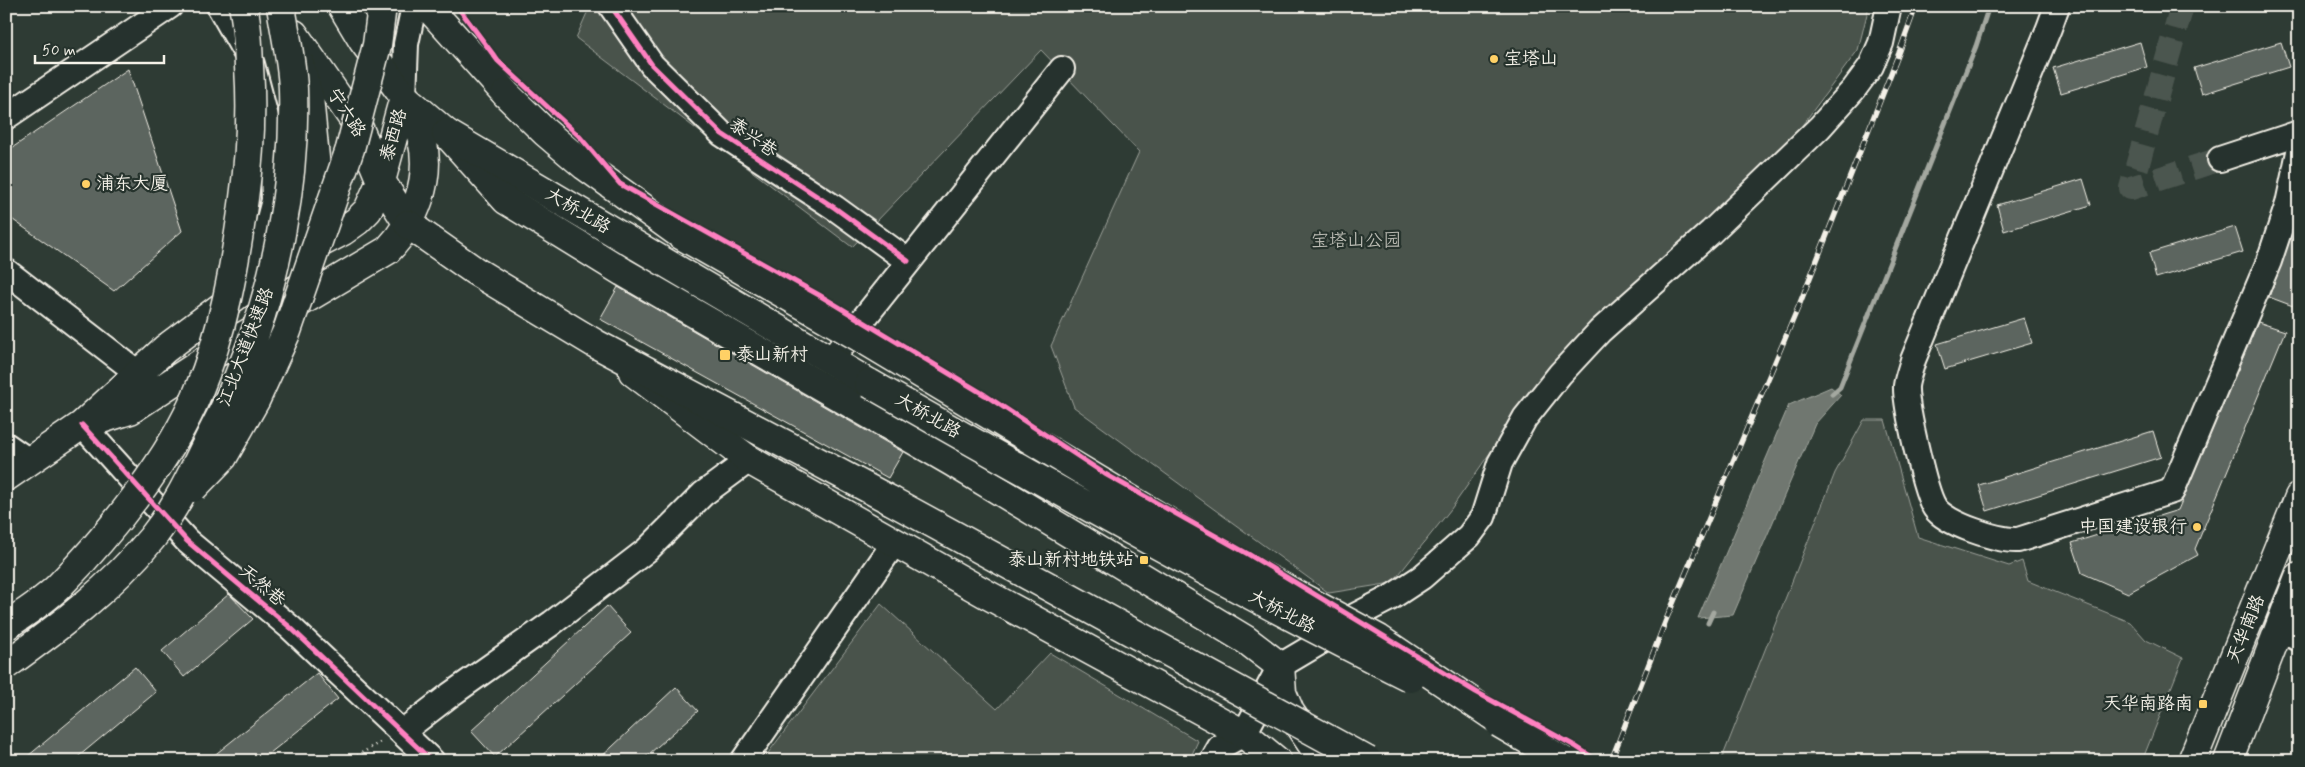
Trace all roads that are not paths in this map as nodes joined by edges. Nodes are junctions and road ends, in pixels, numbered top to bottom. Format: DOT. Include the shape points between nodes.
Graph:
graph roads {
  1 [pos="170,6"];
  2 [pos="219,6"];
  3 [pos="243,6"];
  4 [pos="342,6"];
  5 [pos="382,6"];
  6 [pos="414,6"];
  7 [pos="426,6"];
  8 [pos="611,6"];
  9 [pos="1889,6"];
  10 [pos="2056,6"];
  11 [pos="281,13"];
  12 [pos="1062,70"];
  13 [pos="404,97"];
  14 [pos="6,117"];
  15 [pos="446,133"];
  16 [pos="2299,133"];
  17 [pos="2299,152"];
  18 [pos="2220,159"];
  19 [pos="381,181"];
  20 [pos="408,224"];
  21 [pos="286,261"];
  22 [pos="908,261"];
  23 [pos="6,271"];
  24 [pos="252,284"];
  25 [pos="596,344"];
  26 [pos="830,361"];
  27 [pos="138,373"];
  28 [pos="82,425"];
  29 [pos="6,445"];
  30 [pos="749,460"];
  31 [pos="29,461"];
  32 [pos="6,477"];
  33 [pos="2299,497"];
  34 [pos="177,505"];
  35 [pos="895,542"];
  36 [pos="2299,577"];
  37 [pos="6,626"];
  38 [pos="2288,633"];
  39 [pos="6,665"];
  40 [pos="1280,666"];
  41 [pos="1514,731"];
  42 [pos="402,732"];
  43 [pos="1244,734"];
  44 [pos="432,761"];
  45 [pos="743,761"];
  46 [pos="1212,761"];
  47 [pos="1277,761"];
  48 [pos="1323,761"];
  49 [pos="1368,761"];
  50 [pos="1564,761"];
  51 [pos="2192,761"];
  52 [pos="2228,761"];
  1 -- 14 [label="street"];
  2 -- 24 [label="street" via="252,64 272,140 274,200"];
  3 -- 37 [label="main road, 江北大道快速路, bridge" via="247,22 251,100 250,161 238,247 212,355 198,394 155,470 106,532 59,586"];
  4 -- 13 [label="main road, 大桥北路"];
  5 -- 34 [label="main road, bridge" via="377,45 350,149 287,331 256,399 223,457"];
  6 -- 13 [label="street" via="406,44"];
  7 -- 41 [label="main road, bridge" via="545,132 629,200 681,235 868,342 1224,555 1379,639"];
  8 -- 22 [label="street, 泰兴巷" via="652,65 722,134 835,208"];
  9 -- 40 [label="street" via="1881,43 1871,66 1854,89 1820,127 1711,232 1600,331 1525,418 1500,463 1483,518 1469,536 1422,578 1353,617 1334,634"];
  10 -- 17 [label="street" via="1913,360 1906,386 1927,486 1934,508 1944,516 1992,538 2018,540 2172,491 2269,261 2288,204"];
  11 -- 19 [label="main road, 宁六路" via="358,126"];
  11 -- 21 [label="main road" via="309,97 316,168"];
  11 -- 34 [label="main road, 江北大道快速路, bridge" via="293,88 291,152 270,285 238,378"];
  12 -- 22 [label="street"];
  13 -- 15 [label="main road, 大桥北路"];
  13 -- 19 [label="main road, 泰西路"];
  13 -- 20 [label="main road, 泰西路" via="422,138 425,175"];
  15 -- 26 [label="main road, 大桥北路"];
  15 -- 40 [label="main road" via="506,200 1208,615"];
  16 -- 18 [label="street"];
  19 -- 20 [label="main road, 宁六路"];
  19 -- 21 [label="main road, 泰西路" via="368,210 358,221"];
  20 -- 25 [label="main road" via="475,270"];
  20 -- 28 [label="main road, 泰西路" via="388,250 230,344 130,410"];
  21 -- 24 [label="main road, 泰西路"];
  22 -- 26 [label="street"];
  23 -- 27 [label="street"];
  24 -- 27 [label="main road, 泰西路"];
  25 -- 30 [label="main road"];
  25 -- 49 [label="main road, bridge"];
  26 -- 41 [label="main road, 大桥北路, bridge" via="1284,614"];
  27 -- 28 [label="main road, 泰西路"];
  28 -- 31 [label="main road, 泰西路"];
  28 -- 42 [label="street, 天然巷" via="187,541 291,628"];
  29 -- 31 [label="street"];
  30 -- 35 [label="main road"];
  30 -- 42 [label="street" via="703,494 647,550"];
  31 -- 32 [label="main road, 泰西路"];
  33 -- 51 [label="main road, 天华南路"];
  34 -- 39 [label="main road, 江北大道快速路, bridge" via="115,578 72,616"];
  35 -- 43 [label="main road"];
  35 -- 45 [label="street"];
  36 -- 38 [label="main road, 天华南路"];
  38 -- 52 [label="main road, 天华南路"];
  40 -- 43 [label="street"];
  40 -- 48 [label="main road" via="1282,693 1290,712"];
  41 -- 50 [label="main road, 大桥北路, bridge"];
  42 -- 44 [label="street, 天然巷"];
  43 -- 46 [label="street" via="1220,747"];
  43 -- 47 [label="main road"];
}
